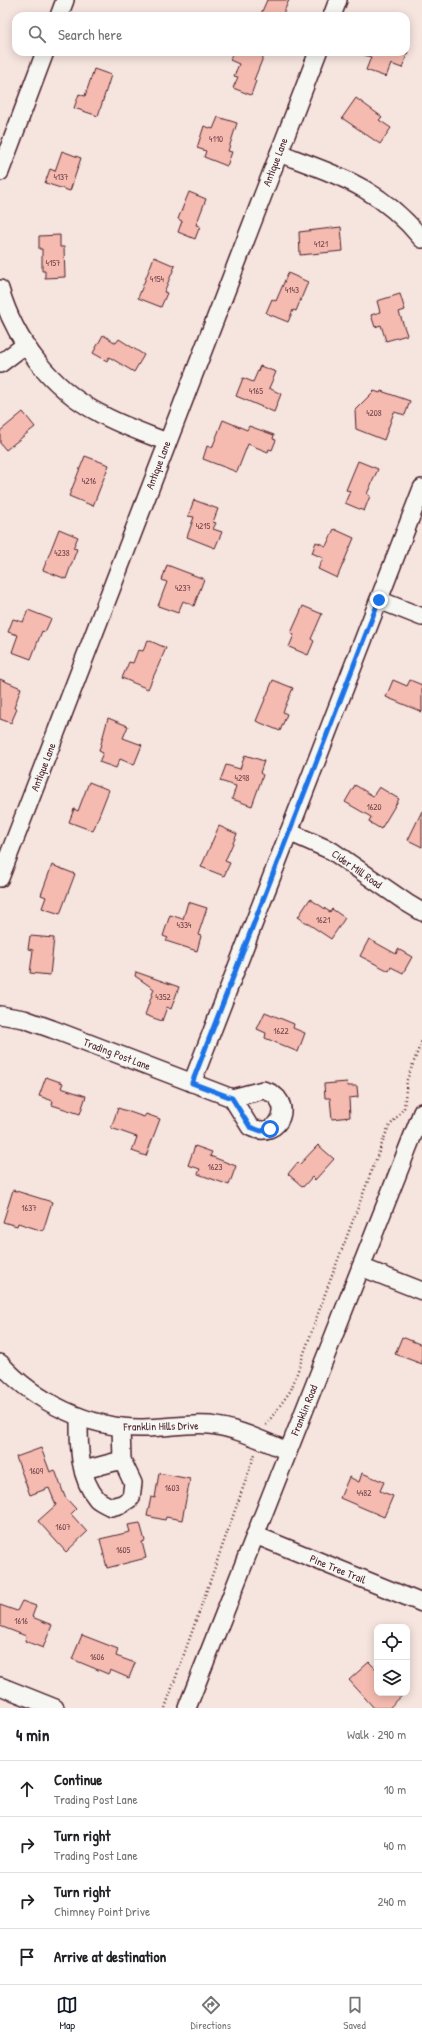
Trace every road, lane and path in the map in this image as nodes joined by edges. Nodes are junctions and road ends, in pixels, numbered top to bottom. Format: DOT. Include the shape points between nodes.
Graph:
graph roads {
  1 [pos="65,0"];
  2 [pos="338,0"];
  3 [pos="60,12"];
  4 [pos="334,12"];
  5 [pos="44,56"];
  6 [pos="316,56"];
  7 [pos="279,153"];
  8 [pos="0,172"];
  9 [pos="422,239"];
  10 [pos="0,289"];
  11 [pos="25,345"];
  12 [pos="0,364"];
  13 [pos="167,442"];
  14 [pos="422,488"];
  15 [pos="379,600"];
  16 [pos="422,616"];
  17 [pos="289,832"];
  18 [pos="0,878"];
  19 [pos="422,912"];
  20 [pos="0,1015"];
  21 [pos="422,1040"];
  22 [pos="192,1083"];
  23 [pos="232,1098"];
  24 [pos="422,1112"];
  25 [pos="361,1267"];
  26 [pos="422,1291"];
  27 [pos="0,1363"];
  28 [pos="79,1417"];
  29 [pos="121,1427"];
  30 [pos="263,1431"];
  31 [pos="257,1448"];
  32 [pos="288,1451"];
  33 [pos="122,1460"];
  34 [pos="84,1470"];
  35 [pos="255,1535"];
  36 [pos="422,1603"];
  37 [pos="0,1686"];
  38 [pos="56,1708"];
  39 [pos="165,1708"];
  40 [pos="187,1708"];
  1 -- 3 [label="street"];
  2 -- 4 [label="street"];
  5 -- 8 [label="street"];
  6 -- 7 [label="street, Antique Lane"];
  7 -- 9 [label="street" via="341,177 377,196 402,216"];
  7 -- 13 [label="street, Antique Lane"];
  10 -- 11 [label="street"];
  11 -- 12 [label="street"];
  11 -- 13 [label="street" via="58,384 80,402 115,422"];
  13 -- 18 [label="street, Antique Lane"];
  14 -- 15 [label="street"];
  15 -- 16 [label="street"];
  15 -- 17 [label="street"];
  17 -- 19 [label="street, Cider Mill Road" via="332,850"];
  17 -- 22 [label="street"];
  20 -- 22 [label="street, Trading Post Lane" via="24,1019"];
  21 -- 30 [label="path" via="407,1080 404,1108 388,1128 291,1390"];
  22 -- 23 [label="street, Trading Post Lane"];
  24 -- 25 [label="street, Franklin Road"];
  25 -- 26 [label="street"];
  25 -- 32 [label="street, Franklin Road"];
  27 -- 28 [label="street, Franklin Hills Drive" via="27,1389"];
  28 -- 29 [label="street, Franklin Hills Drive"];
  28 -- 34 [label="street" via="79,1452"];
  29 -- 32 [label="street, Franklin Hills Drive" via="211,1425 240,1432"];
  29 -- 33 [label="street"];
  31 -- 39 [label="path"];
  32 -- 35 [label="street, Franklin Road"];
  33 -- 34 [label="street"];
  33 -- 34 [label="street" via="133,1483 131,1498 111,1507 98,1499 87,1481"];
  35 -- 36 [label="street, Pine Tree Trail"];
  35 -- 40 [label="street, Franklin Road"];
  37 -- 38 [label="street"];
}
